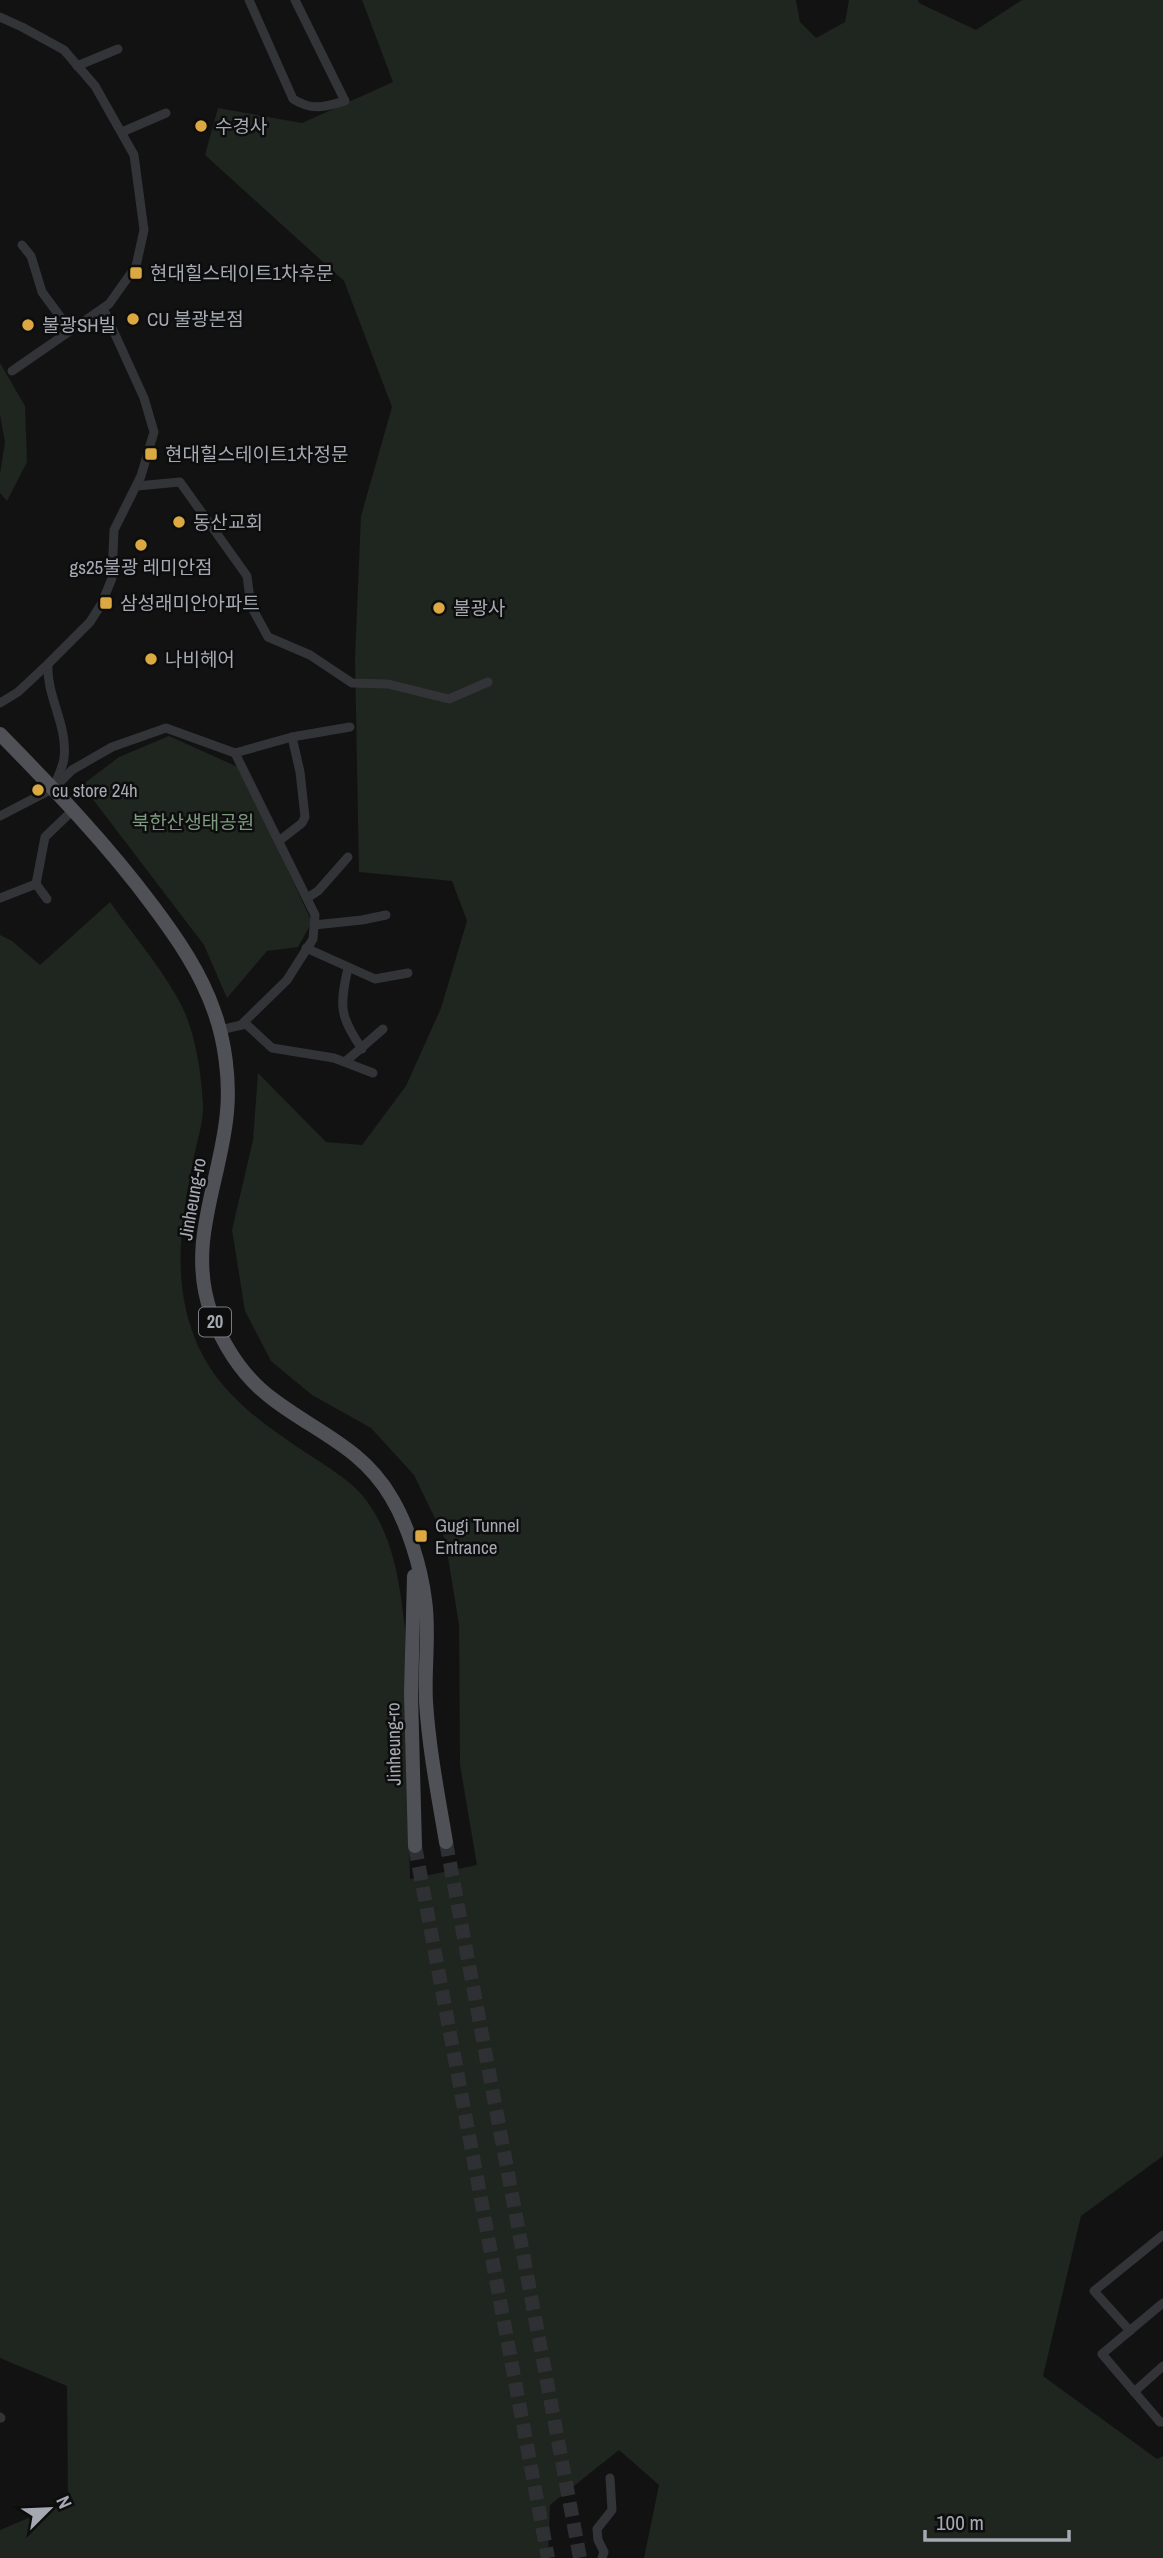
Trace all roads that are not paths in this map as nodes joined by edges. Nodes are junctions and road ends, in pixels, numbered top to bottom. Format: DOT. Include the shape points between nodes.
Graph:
graph roads {
  1 [pos="249,0"];
  2 [pos="295,0"];
  3 [pos="0,18"];
  4 [pos="118,49"];
  5 [pos="77,66"];
  6 [pos="166,113"];
  7 [pos="122,132"];
  8 [pos="22,245"];
  9 [pos="103,308"];
  10 [pos="71,330"];
  11 [pos="12,371"];
  12 [pos="137,486"];
  13 [pos="48,664"];
  14 [pos="488,682"];
  15 [pos="0,703"];
  16 [pos="349,727"];
  17 [pos="0,734"];
  18 [pos="292,737"];
  19 [pos="235,753"];
  20 [pos="54,788"];
  21 [pos="73,810"];
  22 [pos="0,816"];
  23 [pos="279,841"];
  24 [pos="348,857"];
  25 [pos="36,884"];
  26 [pos="0,898"];
  27 [pos="307,898"];
  28 [pos="47,899"];
  29 [pos="386,915"];
  30 [pos="314,925"];
  31 [pos="306,948"];
  32 [pos="348,968"];
  33 [pos="408,973"];
  34 [pos="241,1025"];
  35 [pos="383,1029"];
  36 [pos="220,1030"];
  37 [pos="362,1049"];
  38 [pos="345,1062"];
  39 [pos="373,1073"];
  40 [pos="415,1557"];
  41 [pos="446,1842"];
  42 [pos="415,1846"];
  43 [pos="1163,2235"];
  44 [pos="1163,2303"];
  45 [pos="1130,2331"];
  46 [pos="1163,2366"];
  47 [pos="1134,2392"];
  48 [pos="1163,2422"];
  49 [pos="610,2478"];
  50 [pos="602,2558"];
  1 -- 2 [label="street" via="293,99 306,107 321,108 345,100"];
  3 -- 5 [label="street" via="64,50"];
  4 -- 5 [label="street"];
  5 -- 7 [label="street" via="95,86"];
  6 -- 7 [label="street"];
  7 -- 9 [label="street" via="134,155 144,230 136,266"];
  8 -- 10 [label="street" via="31,256 42,292"];
  9 -- 10 [label="street"];
  9 -- 12 [label="street" via="144,398 154,432"];
  10 -- 11 [label="street"];
  12 -- 13 [label="street" via="114,530 112,578 102,603 90,622"];
  12 -- 14 [label="street" via="180,482 247,576 251,606 268,637 310,654 352,683 388,684 449,699"];
  13 -- 15 [label="street"];
  13 -- 20 [label="street" via="64,745"];
  16 -- 18 [label="street"];
  17 -- 20 [label="main road, Jinheung-ro / 20"];
  18 -- 19 [label="street"];
  18 -- 23 [label="street" via="304,817"];
  19 -- 20 [label="street" via="166,728 112,747"];
  19 -- 23 [label="street"];
  20 -- 21 [label="main road, Jinheung-ro / 20"];
  20 -- 22 [label="street"];
  21 -- 25 [label="street" via="45,837"];
  21 -- 36 [label="main road, Jinheung-ro / 20" via="166,924 205,990"];
  23 -- 27 [label="street"];
  24 -- 27 [label="street"];
  25 -- 26 [label="street"];
  25 -- 28 [label="street"];
  27 -- 30 [label="street"];
  29 -- 30 [label="street"];
  30 -- 31 [label="street" via="313,939"];
  31 -- 32 [label="street"];
  31 -- 34 [label="street" via="287,980"];
  32 -- 33 [label="street" via="374,979"];
  32 -- 37 [label="street" via="344,1022"];
  34 -- 36 [label="street"];
  34 -- 38 [label="street" via="246,1024 272,1048"];
  35 -- 37 [label="street"];
  36 -- 40 [label="main road, Jinheung-ro / 20" via="227,1111 205,1215 202,1258 203,1286 212,1316 233,1357 255,1384 368,1465 402,1517"];
  37 -- 38 [label="street"];
  38 -- 39 [label="street"];
  40 -- 41 [label="main road, Jinheung-ro / 20" via="426,1601 430,1753"];
  40 -- 42 [label="main road, Jinheung-ro / 20" via="411,1694"];
  43 -- 45 [label="street" via="1094,2291"];
  44 -- 45 [label="street"];
  45 -- 47 [label="street" via="1102,2354"];
  46 -- 47 [label="street"];
  47 -- 48 [label="street"];
  49 -- 50 [label="street" via="612,2510 597,2529"];
}
